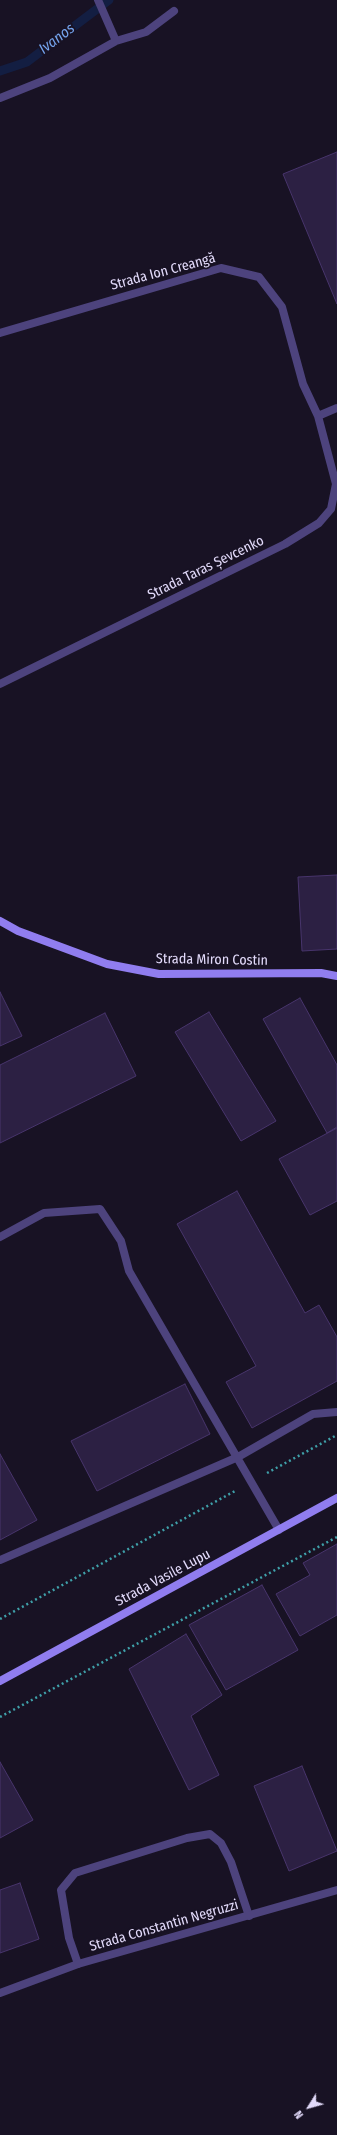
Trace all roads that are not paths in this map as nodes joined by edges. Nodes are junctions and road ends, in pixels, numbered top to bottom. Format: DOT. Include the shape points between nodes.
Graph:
graph roads {
  1 [pos="98,0"];
  2 [pos="174,11"];
  3 [pos="116,41"];
  4 [pos="0,98"];
  5 [pos="0,333"];
  6 [pos="337,408"];
  7 [pos="318,416"];
  8 [pos="0,684"];
  9 [pos="0,921"];
  10 [pos="337,976"];
  11 [pos="0,1237"];
  12 [pos="337,1412"];
  13 [pos="238,1457"];
  14 [pos="337,1498"];
  15 [pos="280,1530"];
  16 [pos="0,1560"];
  17 [pos="0,1681"];
  18 [pos="337,1890"];
  19 [pos="249,1916"];
  20 [pos="78,1964"];
  21 [pos="0,1993"];
  1 -- 3 [label="street"];
  2 -- 3 [label="street" via="146,32"];
  3 -- 4 [label="street" via="50,78"];
  5 -- 7 [label="street, Strada Ion Creangă" via="221,268 260,277 282,307 303,384"];
  6 -- 7 [label="street"];
  7 -- 8 [label="street, Strada Taras Șevcenko" via="336,484 331,509 319,523 285,544"];
  9 -- 10 [label="main road, Strada Miron Costin" via="18,931 107,964 159,974 321,973"];
  11 -- 13 [label="street" via="44,1213 100,1209 121,1242 129,1271"];
  12 -- 13 [label="street" via="313,1414"];
  13 -- 15 [label="street"];
  13 -- 16 [label="street"];
  14 -- 15 [label="main road, Strada Vasile Lupu"];
  15 -- 17 [label="main road, Strada Vasile Lupu"];
  18 -- 19 [label="street, Strada Constantin Negruzzi"];
  19 -- 20 [label="street, Strada Constantin Negruzzi"];
  19 -- 20 [label="street" via="231,1862 221,1843 210,1834 187,1838 75,1873 61,1890 69,1938"];
  20 -- 21 [label="street, Strada Constantin Negruzzi"];
}
